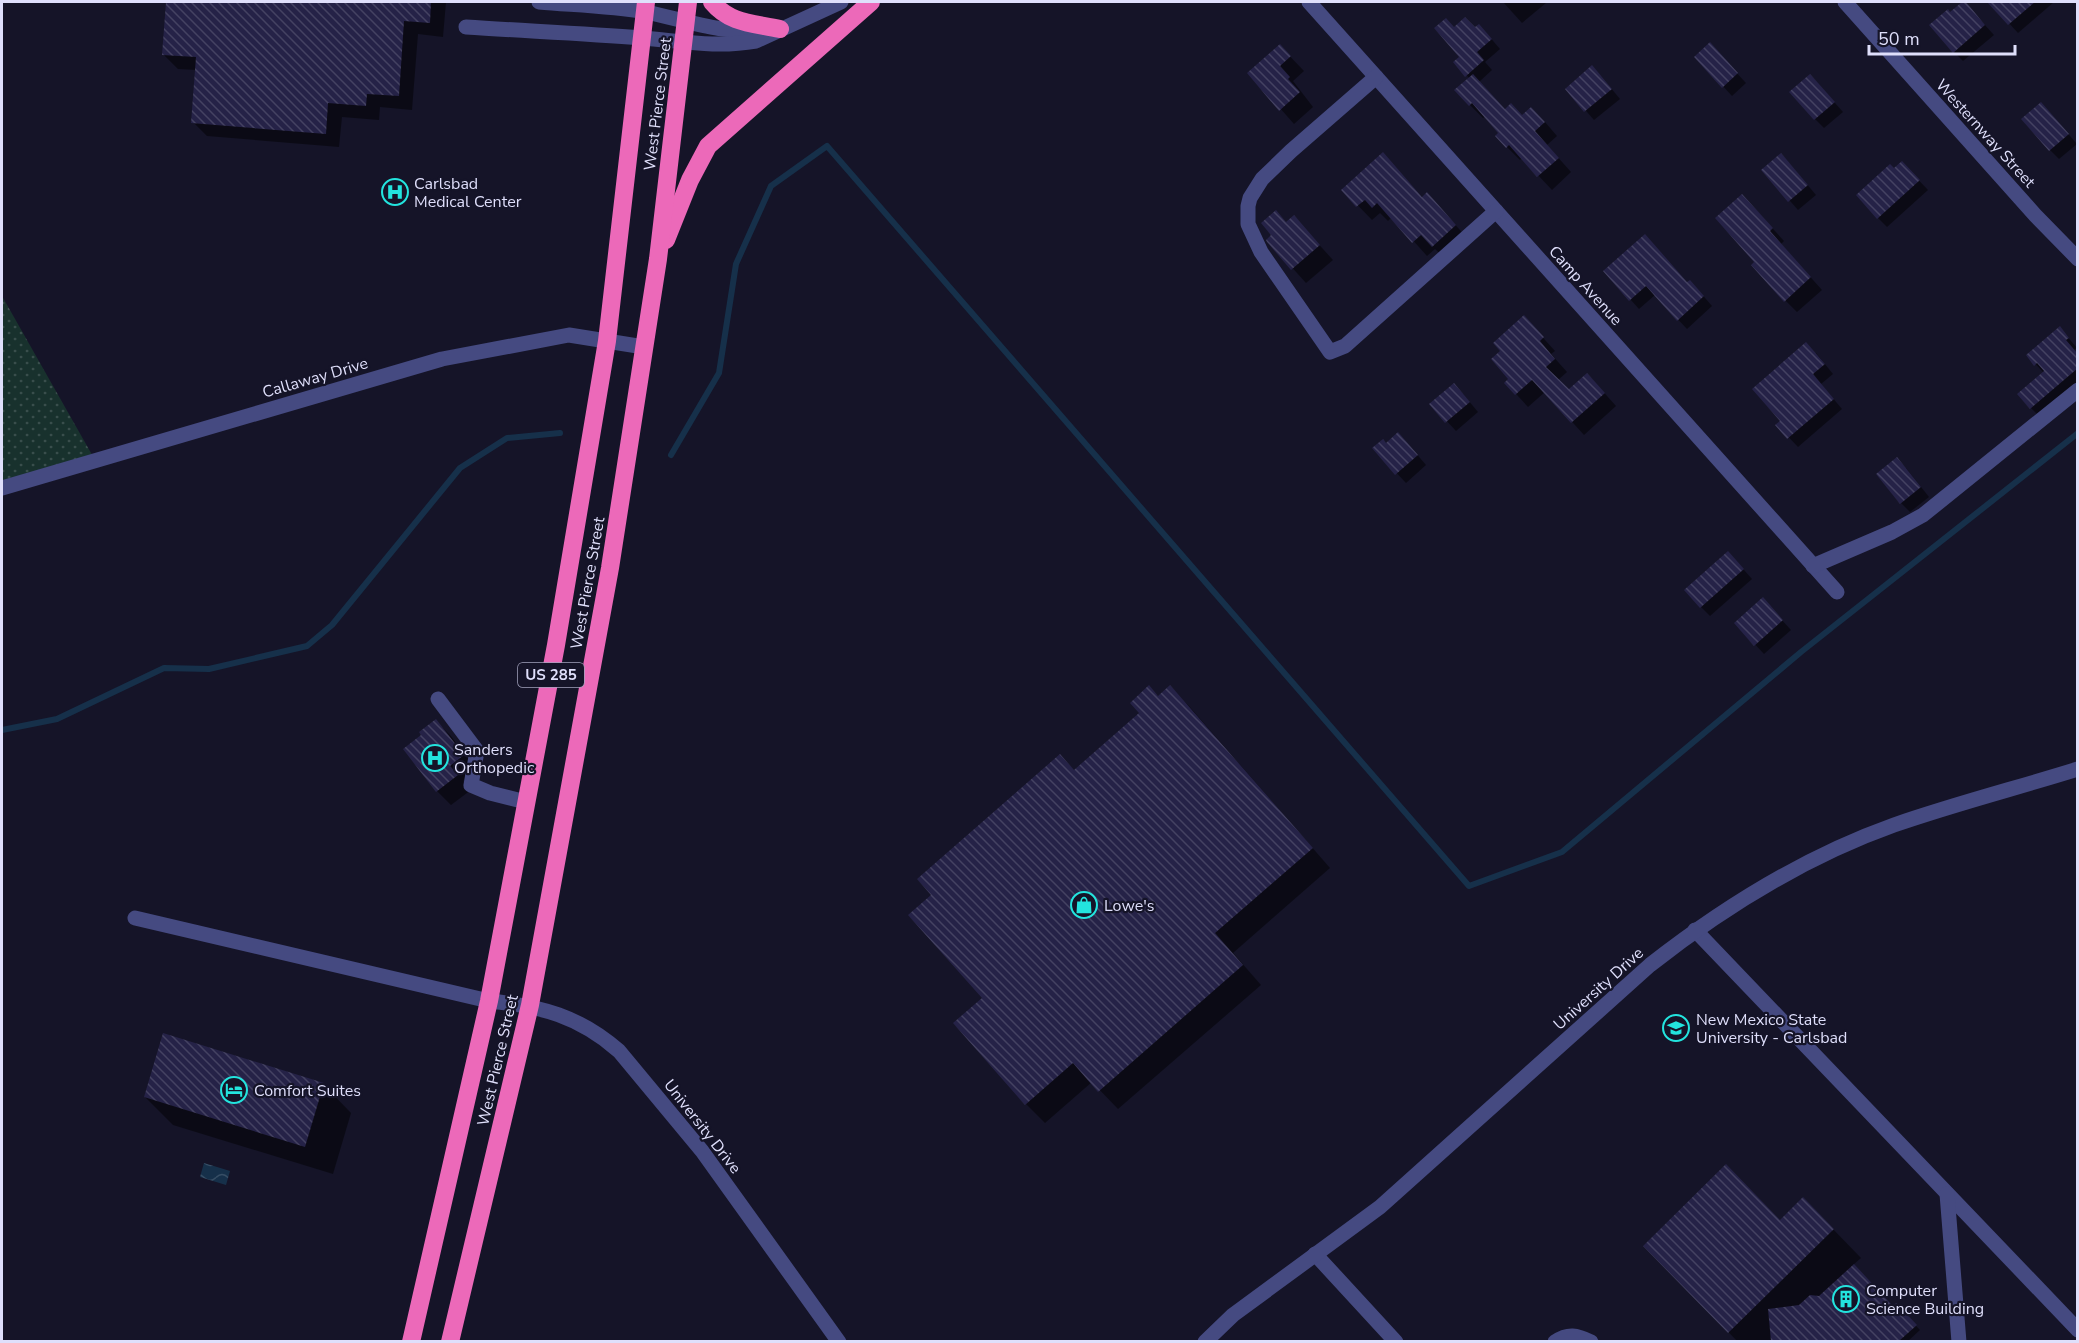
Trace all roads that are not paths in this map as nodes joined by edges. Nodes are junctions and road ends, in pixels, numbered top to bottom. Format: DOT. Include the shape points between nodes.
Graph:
graph roads {
  1 [pos="539,2"];
  2 [pos="688,2"];
  3 [pos="712,2"];
  4 [pos="841,2"];
  5 [pos="871,2"];
  6 [pos="1309,2"];
  7 [pos="1845,2"];
  8 [pos="646,7"];
  9 [pos="687,23"];
  10 [pos="466,27"];
  11 [pos="780,29"];
  12 [pos="643,38"];
  13 [pos="684,43"];
  14 [pos="1376,77"];
  15 [pos="1496,211"];
  16 [pos="658,259"];
  17 [pos="2078,259"];
  18 [pos="607,341"];
  19 [pos="644,347"];
  20 [pos="2078,390"];
  21 [pos="2,488"];
  22 [pos="1813,566"];
  23 [pos="1838,592"];
  24 [pos="438,699"];
  25 [pos="2078,769"];
  26 [pos="526,802"];
  27 [pos="135,918"];
  28 [pos="1695,930"];
  29 [pos="489,1001"];
  30 [pos="530,1005"];
  31 [pos="1947,1194"];
  32 [pos="1315,1254"];
  33 [pos="2078,1330"];
  34 [pos="411,1341"];
  35 [pos="450,1341"];
  36 [pos="839,1341"];
  37 [pos="1205,1341"];
  38 [pos="1396,1341"];
  39 [pos="1555,1341"];
  40 [pos="1591,1341"];
  41 [pos="1959,1341"];
  1 -- 8 [label="street"];
  2 -- 9 [label="highway, West Pierce Street / US 285"];
  3 -- 11 [label="highway" via="738,21"];
  4 -- 11 [label="street"];
  5 -- 16 [label="highway" via="708,146"];
  6 -- 14 [label="street, Camp Avenue"];
  7 -- 17 [label="street, Westernway Street"];
  8 -- 9 [label="street"];
  8 -- 12 [label="highway, West Pierce Street / US 285"];
  9 -- 11 [label="street" via="745,32"];
  9 -- 13 [label="highway, West Pierce Street / US 285"];
  10 -- 12 [label="street"];
  11 -- 13 [label="street" via="741,44"];
  12 -- 13 [label="street"];
  12 -- 18 [label="highway, West Pierce Street / US 285"];
  13 -- 16 [label="highway, West Pierce Street / US 285"];
  14 -- 15 [label="street, Camp Avenue"];
  14 -- 15 [label="street" via="1262,179 1248,206 1248,224 1261,252 1330,352 1346,346"];
  15 -- 22 [label="street, Camp Avenue"];
  16 -- 19 [label="highway, West Pierce Street / US 285"];
  18 -- 19 [label="street, Callaway Drive"];
  18 -- 21 [label="street, Callaway Drive" via="569,335 442,359"];
  18 -- 26 [label="highway, West Pierce Street / US 285"];
  19 -- 30 [label="highway, West Pierce Street / US 285" via="610,568"];
  20 -- 22 [label="street" via="1923,515"];
  22 -- 23 [label="street, Camp Avenue"];
  24 -- 26 [label="street" via="477,751 471,785"];
  25 -- 28 [label="street, University Drive" via="1856,840 1767,884"];
  26 -- 29 [label="highway, West Pierce Street / US 285"];
  27 -- 29 [label="street, University Drive"];
  28 -- 31 [label="street"];
  28 -- 32 [label="street, University Drive" via="1650,965 1380,1207"];
  29 -- 30 [label="street, University Drive"];
  29 -- 34 [label="highway, West Pierce Street / US 285"];
  30 -- 35 [label="highway, West Pierce Street / US 285"];
  30 -- 36 [label="street, University Drive" via="584,1026 619,1051 702,1151"];
  31 -- 33 [label="street"];
  31 -- 41 [label="street"];
  32 -- 37 [label="street, University Drive"];
  32 -- 38 [label="street"];
  39 -- 40 [label="street" via="1578,1335"];
}
